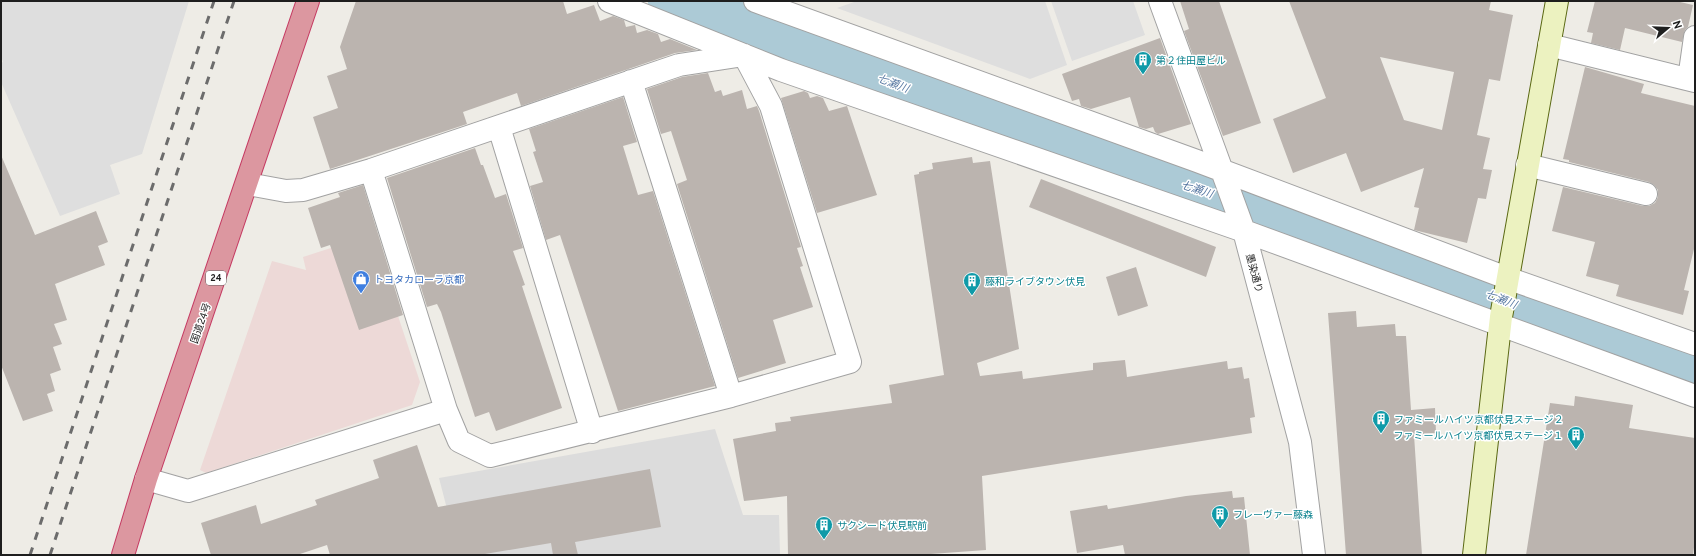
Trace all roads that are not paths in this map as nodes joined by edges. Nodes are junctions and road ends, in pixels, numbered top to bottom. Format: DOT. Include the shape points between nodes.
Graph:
graph roads {
  1 [pos="308,1"];
  2 [pos="609,1"];
  3 [pos="755,1"];
  4 [pos="1160,1"];
  5 [pos="1557,1"];
  6 [pos="1695,37"];
  7 [pos="1549,45"];
  8 [pos="744,55"];
  9 [pos="1692,80"];
  10 [pos="631,81"];
  11 [pos="499,127"];
  12 [pos="1527,165"];
  13 [pos="371,170"];
  14 [pos="1222,175"];
  15 [pos="248,184"];
  16 [pos="1646,194"];
  17 [pos="1242,226"];
  18 [pos="1506,282"];
  19 [pos="1501,322"];
  20 [pos="1695,344"];
  21 [pos="731,396"];
  22 [pos="1695,396"];
  23 [pos="446,410"];
  24 [pos="592,432"];
  25 [pos="146,479"];
  26 [pos="123,555"];
  27 [pos="1314,555"];
  28 [pos="1474,555"];
  1 -- 15 [label="highway, 国道24号 / 24"];
  2 -- 8 [label="street"];
  3 -- 14 [label="street"];
  4 -- 14 [label="street, 墨染通り"];
  5 -- 7 [label="street"];
  6 -- 9 [label="street"];
  7 -- 9 [label="street"];
  7 -- 12 [label="street"];
  8 -- 10 [label="street" via="679,65"];
  8 -- 17 [label="street" via="780,70"];
  8 -- 21 [label="street" via="772,106 850,362"];
  10 -- 11 [label="street"];
  10 -- 21 [label="street"];
  11 -- 13 [label="street"];
  11 -- 24 [label="street"];
  12 -- 16 [label="street"];
  12 -- 18 [label="street"];
  13 -- 15 [label="street" via="303,190"];
  13 -- 23 [label="street"];
  14 -- 17 [label="street, 墨染通り"];
  14 -- 18 [label="street"];
  15 -- 25 [label="highway, 国道24号 / 24"];
  17 -- 19 [label="street"];
  17 -- 27 [label="street, 墨染通り" via="1300,442"];
  18 -- 19 [label="street"];
  18 -- 20 [label="street"];
  19 -- 22 [label="street"];
  19 -- 28 [label="street"];
  21 -- 24 [label="street"];
  23 -- 24 [label="street" via="459,441 490,456"];
  23 -- 25 [label="street" via="188,491"];
  25 -- 26 [label="highway, 国道24号 / 24"];
}
